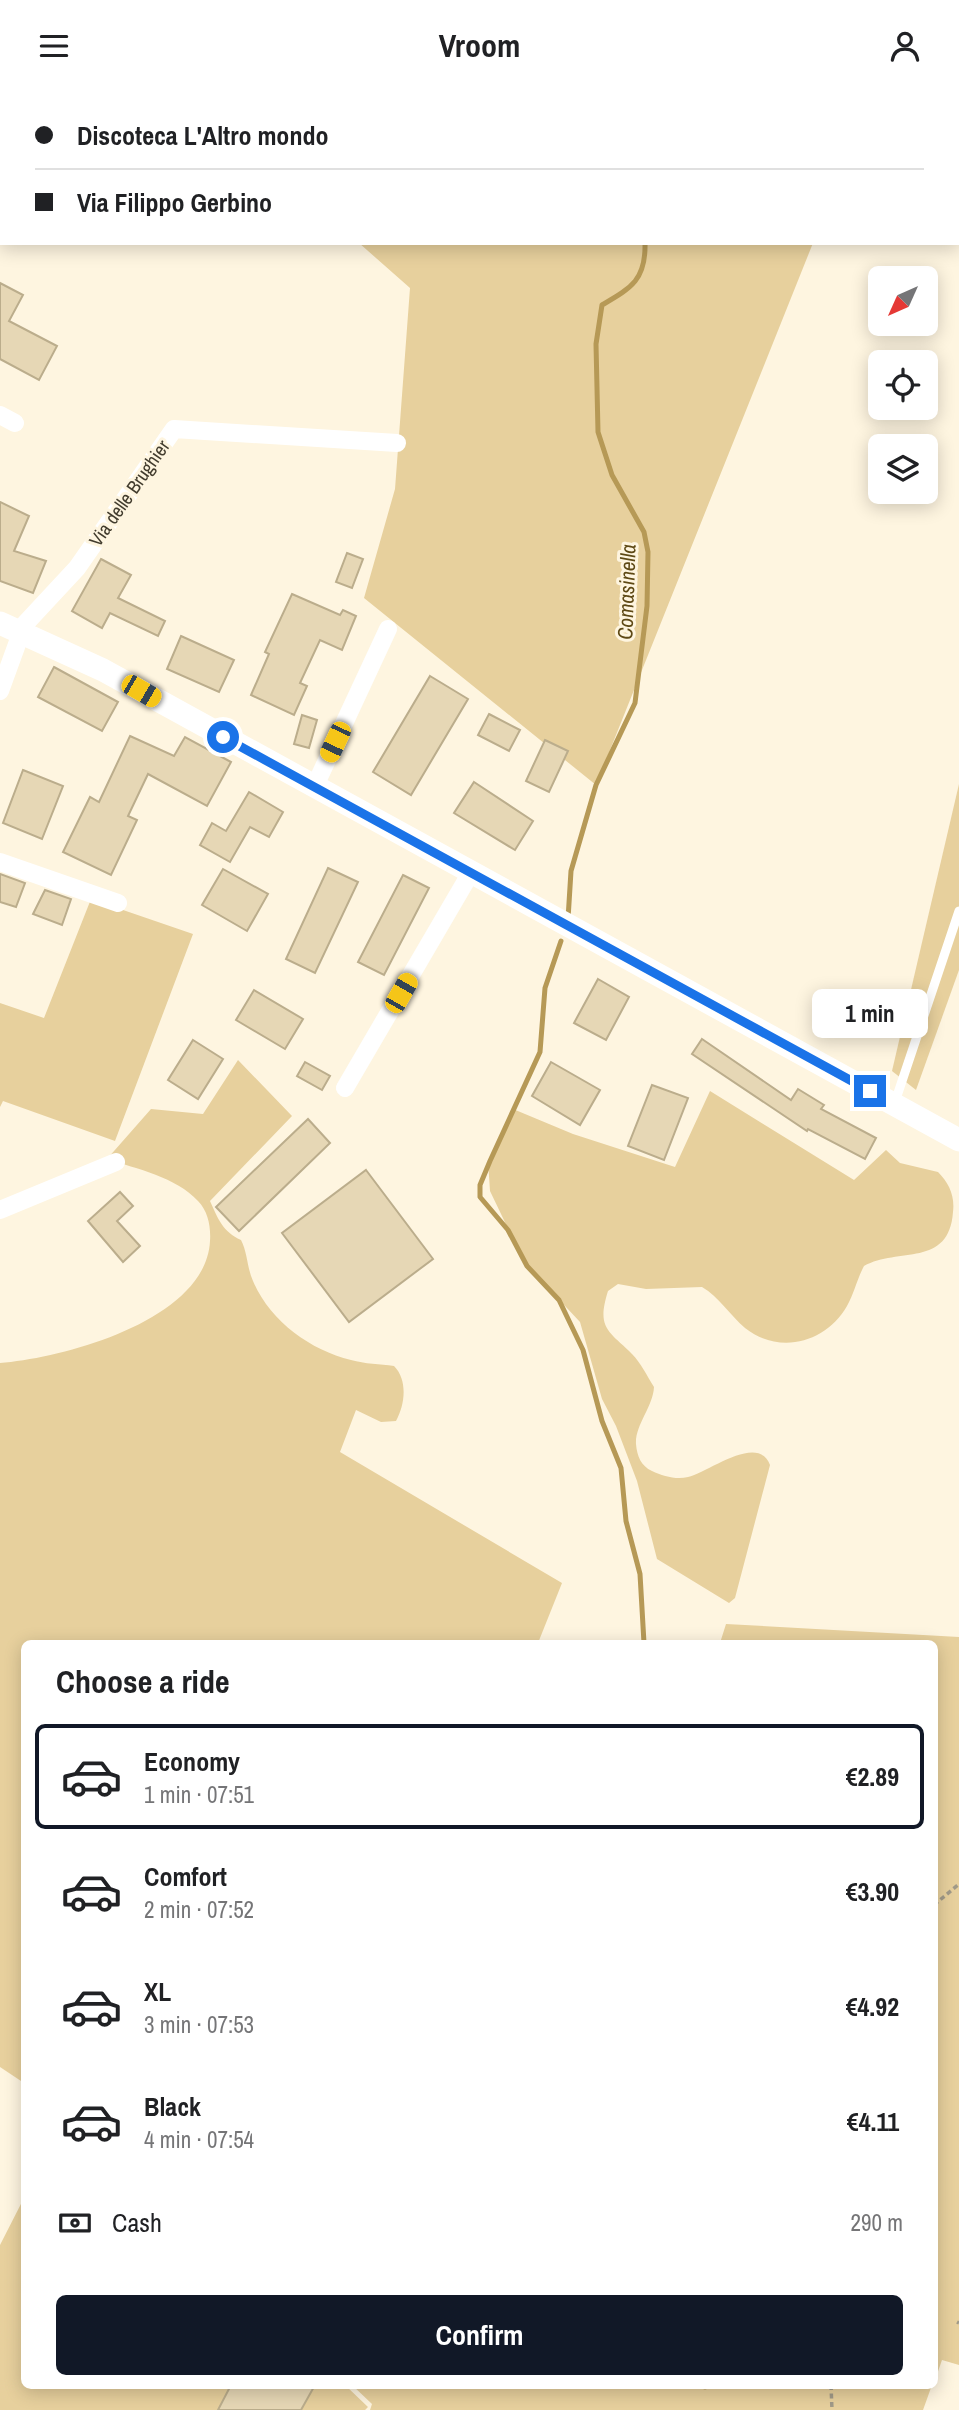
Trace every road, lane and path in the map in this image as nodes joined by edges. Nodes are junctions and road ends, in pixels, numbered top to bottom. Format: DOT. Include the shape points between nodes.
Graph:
graph roads {
  1 [pos="397,443"];
  2 [pos="10,627"];
  3 [pos="388,629"];
  4 [pos="0,691"];
  5 [pos="314,788"];
  6 [pos="0,862"];
  7 [pos="470,874"];
  8 [pos="118,903"];
  9 [pos="959,911"];
  10 [pos="345,1088"];
  11 [pos="894,1104"];
  12 [pos="959,1140"];
  13 [pos="116,1162"];
  14 [pos="0,1210"];
  15 [pos="959,1884"];
  16 [pos="938,1902"];
  17 [pos="831,2389"];
  18 [pos="832,2410"];
  1 -- 2 [label="street, Via delle Brughier" via="174,429 77,568"];
  2 -- 4 [label="street"];
  2 -- 5 [label="street" via="103,670"];
  3 -- 5 [label="street"];
  5 -- 7 [label="street"];
  6 -- 8 [label="street"];
  7 -- 10 [label="street"];
  7 -- 11 [label="street"];
  9 -- 11 [label="lane"];
  11 -- 12 [label="street"];
  13 -- 14 [label="street"];
  15 -- 16 [label="path"];
  17 -- 18 [label="path"];
}
